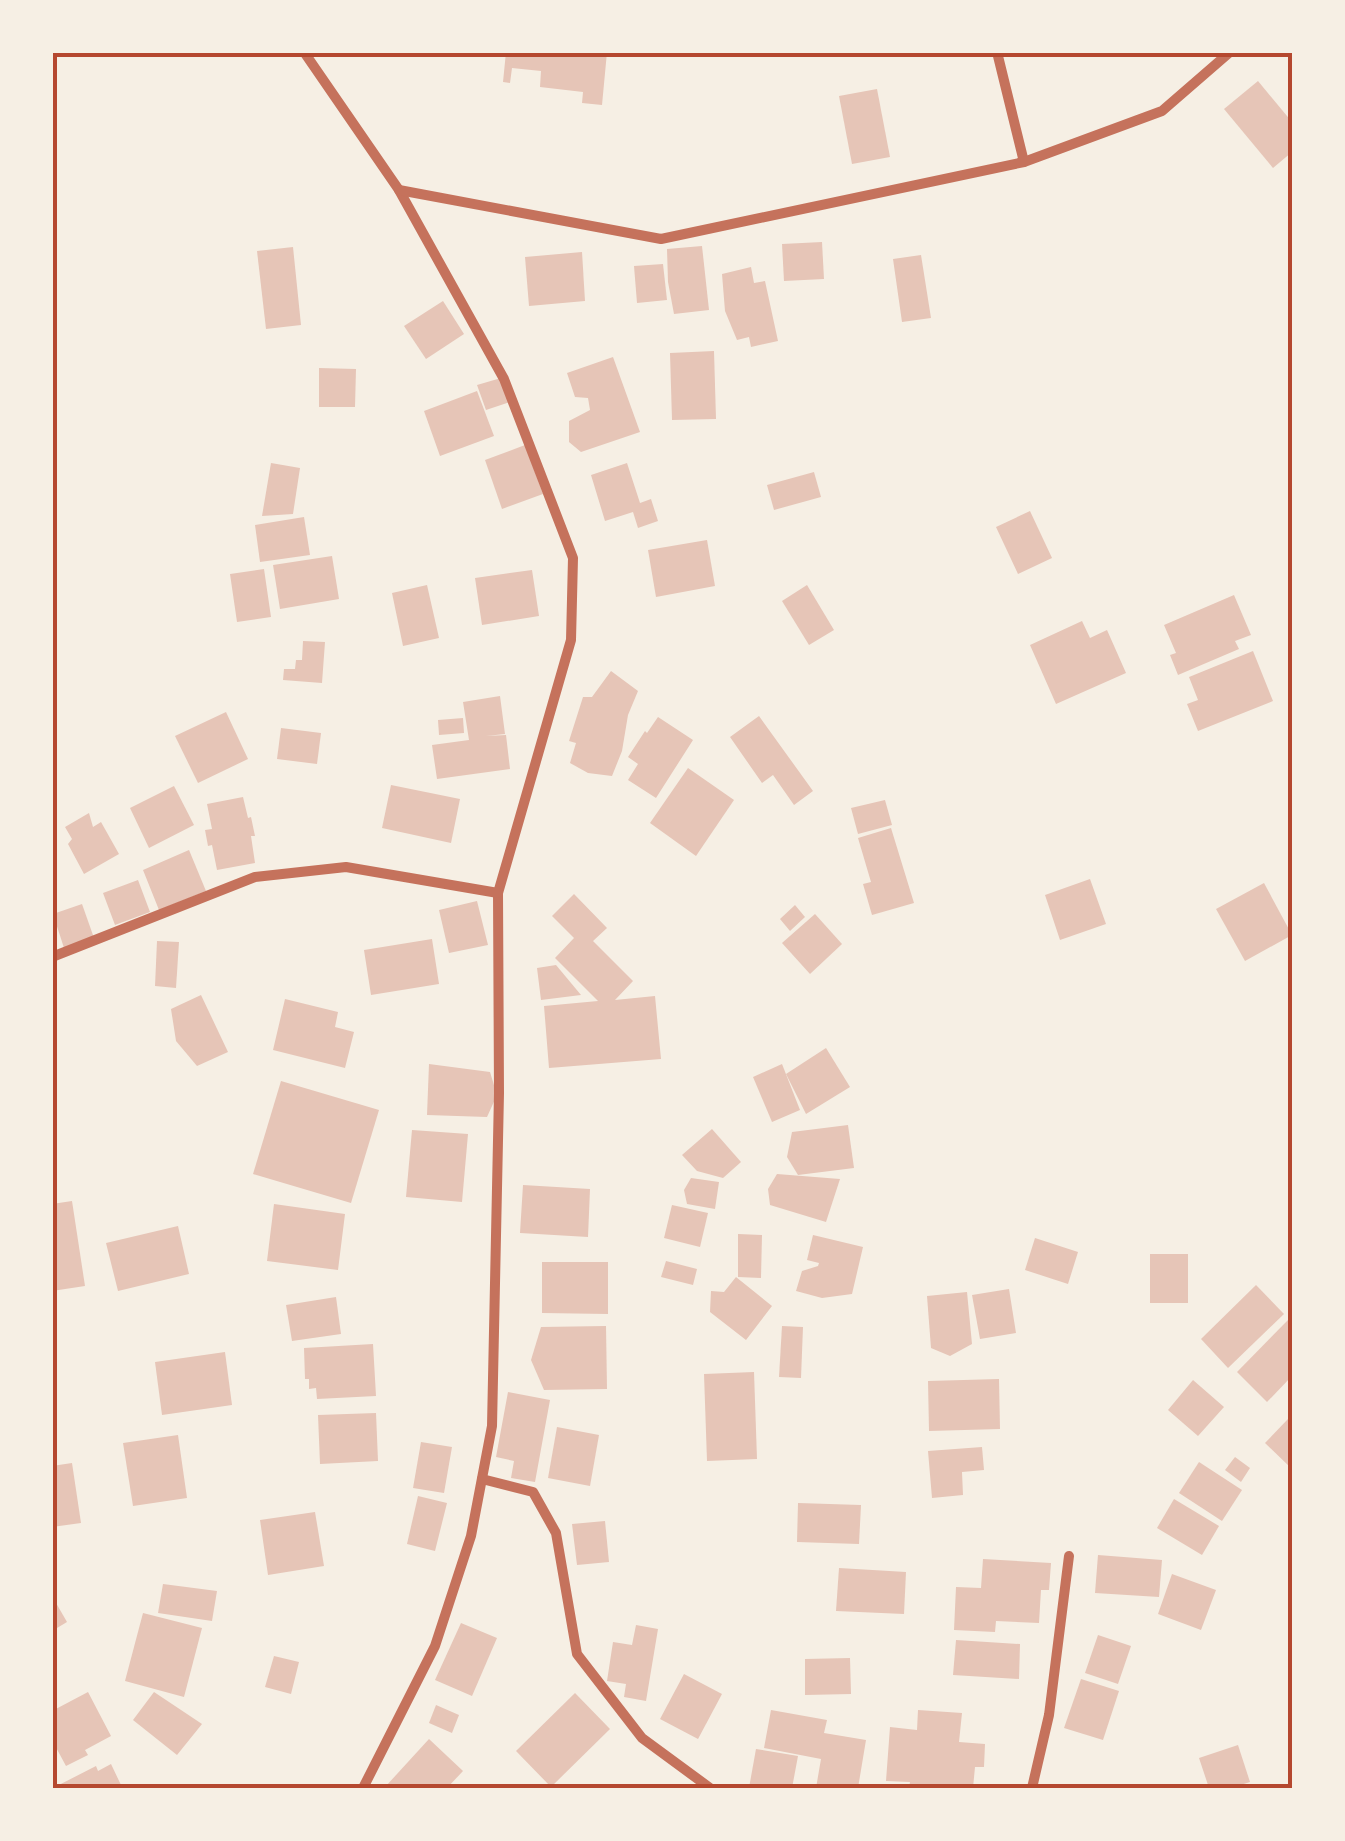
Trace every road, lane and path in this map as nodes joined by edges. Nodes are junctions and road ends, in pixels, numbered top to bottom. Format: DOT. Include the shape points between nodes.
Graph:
graph roads {
  1 [pos="304,52"];
  2 [pos="998,52"];
  3 [pos="1230,52"];
  4 [pos="1024,162"];
  5 [pos="399,190"];
  6 [pos="498,893"];
  7 [pos="52,957"];
  8 [pos="482,1479"];
  9 [pos="1068,1556"];
  10 [pos="363,1788"];
  11 [pos="710,1788"];
  12 [pos="1032,1788"];
  1 -- 5 [label="street"];
  2 -- 4 [label="street"];
  3 -- 4 [label="street" via="1162,112"];
  4 -- 5 [label="street" via="661,239"];
  5 -- 6 [label="street" via="504,379 572,558 571,640"];
  6 -- 7 [label="street" via="346,867 255,877"];
  6 -- 8 [label="street" via="492,1426"];
  8 -- 10 [label="street" via="472,1536 435,1646"];
  8 -- 11 [label="street" via="532,1492 556,1533 577,1654 642,1738"];
  9 -- 12 [label="street" via="1049,1716"];
}
